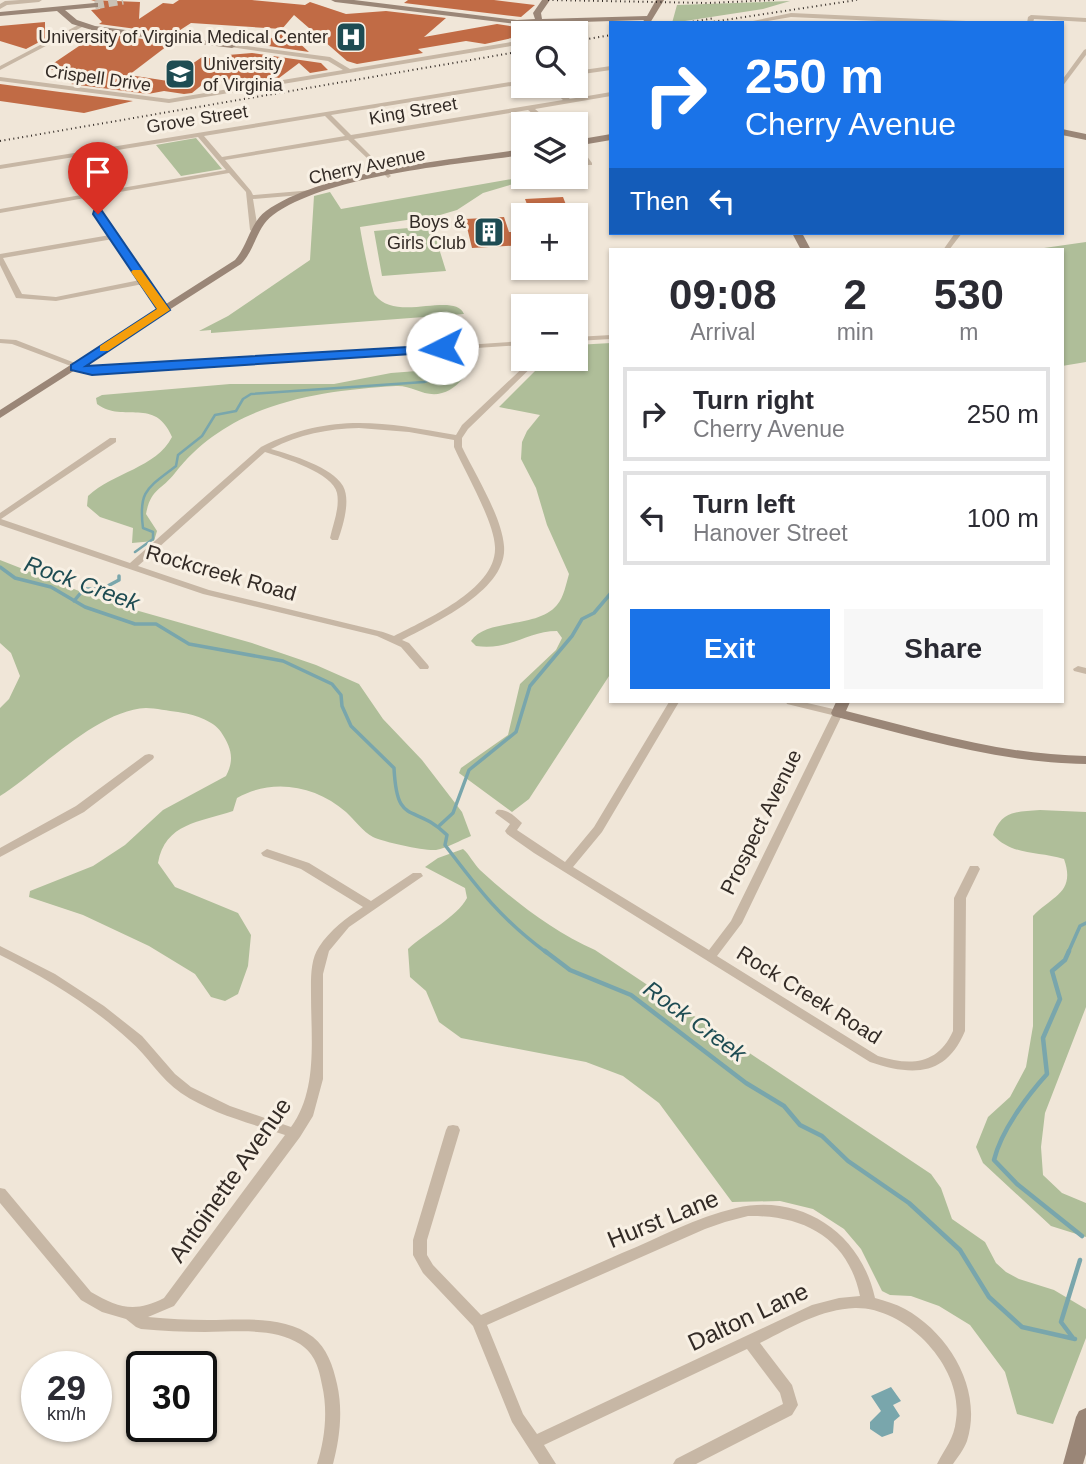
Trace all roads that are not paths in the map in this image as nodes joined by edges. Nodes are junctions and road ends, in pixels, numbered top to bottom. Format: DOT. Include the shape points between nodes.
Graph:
graph roads {
  1 [pos="39,0"];
  2 [pos="335,0"];
  3 [pos="546,0"];
  4 [pos="660,0"];
  5 [pos="0,7"];
  6 [pos="60,9"];
  7 [pos="0,14"];
  8 [pos="648,19"];
  9 [pos="1086,20"];
  10 [pos="530,21"];
  11 [pos="539,21"];
  12 [pos="554,21"];
  13 [pos="752,21"];
  14 [pos="939,21"];
  15 [pos="1030,21"];
  16 [pos="82,25"];
  17 [pos="511,44"];
  18 [pos="232,46"];
  19 [pos="1086,51"];
  20 [pos="0,68"];
  21 [pos="609,68"];
  22 [pos="1064,68"];
  23 [pos="1073,69"];
  24 [pos="349,71"];
  25 [pos="588,71"];
  26 [pos="0,79"];
  27 [pos="1064,82"];
  28 [pos="511,84"];
  29 [pos="609,94"];
  30 [pos="565,98"];
  31 [pos="568,101"];
  32 [pos="529,107"];
  33 [pos="535,112"];
  34 [pos="326,114"];
  35 [pos="1064,132"];
  36 [pos="200,135"];
  37 [pos="350,137"];
  38 [pos="609,137"];
  39 [pos="1086,137"];
  40 [pos="588,142"];
  41 [pos="511,154"];
  42 [pos="221,159"];
  43 [pos="588,161"];
  44 [pos="590,164"];
  45 [pos="0,167"];
  46 [pos="230,171"];
  47 [pos="388,176"];
  48 [pos="313,192"];
  49 [pos="87,196"];
  50 [pos="251,197"];
  51 [pos="0,211"];
  52 [pos="254,230"];
  53 [pos="113,237"];
  54 [pos="0,257"];
  55 [pos="143,282"];
  56 [pos="164,310"];
  57 [pos="609,337"];
  58 [pos="588,339"];
  59 [pos="0,341"];
  60 [pos="511,344"];
  61 [pos="76,367"];
  62 [pos="523,371"];
  63 [pos="0,415"];
  64 [pos="458,438"];
  65 [pos="113,440"];
  66 [pos="264,449"];
  67 [pos="0,517"];
  68 [pos="0,522"];
  69 [pos="335,538"];
  70 [pos="131,567"];
  71 [pos="394,640"];
  72 [pos="424,667"];
  73 [pos="673,703"];
  74 [pos="801,703"];
  75 [pos="841,707"];
  76 [pos="149,757"];
  77 [pos="1086,760"];
  78 [pos="501,813"];
  79 [pos="0,853"];
  80 [pos="267,853"];
  81 [pos="567,867"];
  82 [pos="974,869"];
  83 [pos="417,876"];
  84 [pos="370,906"];
  85 [pos="0,950"];
  86 [pos="710,957"];
  87 [pos="453,1130"];
  88 [pos="295,1133"];
  89 [pos="0,1193"];
  90 [pos="869,1303"];
  91 [pos="131,1315"];
  92 [pos="479,1322"];
  93 [pos="750,1341"];
  94 [pos="1086,1417"];
  95 [pos="534,1443"];
  96 [pos="325,1464"];
  97 [pos="548,1464"];
  98 [pos="681,1464"];
  99 [pos="945,1464"];
  100 [pos="1073,1464"];
  1 -- 5 [label="street"];
  2 -- 10 [label="street"];
  3 -- 11 [label="street" via="537,13"];
  4 -- 8 [label="street"];
  6 -- 7 [label="street"];
  6 -- 16 [label="street"];
  6 -- 16 [label="street" via="90,5 75,13"];
  8 -- 12 [label="street"];
  9 -- 15 [label="street" via="1031,17"];
  13 -- 14 [label="street" via="791,15"];
  16 -- 18 [label="street"];
  16 -- 20 [label="street"];
  17 -- 24 [label="street, Crispell Drive"];
  18 -- 24 [label="street" via="330,59"];
  19 -- 23 [label="street"];
  21 -- 25 [label="street"];
  22 -- 23 [label="street"];
  23 -- 27 [label="street"];
  24 -- 26 [label="street, Crispell Drive" via="163,101"];
  28 -- 34 [label="street, Grove Street"];
  29 -- 31 [label="street, King Street"];
  30 -- 31 [label="street"];
  31 -- 32 [label="street, King Street"];
  32 -- 33 [label="street"];
  32 -- 37 [label="street, King Street"];
  34 -- 36 [label="street, Grove Street"];
  34 -- 37 [label="street"];
  35 -- 39 [label="street"];
  36 -- 42 [label="street"];
  36 -- 45 [label="street, Grove Street"];
  37 -- 42 [label="street, King Street"];
  37 -- 47 [label="street"];
  38 -- 40 [label="street"];
  41 -- 47 [label="street, Cherry Avenue"];
  42 -- 46 [label="street"];
  43 -- 44 [label="street"];
  46 -- 49 [label="street"];
  46 -- 50 [label="street"];
  47 -- 48 [label="street, Cherry Avenue"];
  48 -- 50 [label="street"];
  48 -- 52 [label="street, Cherry Avenue" via="277,208"];
  49 -- 51 [label="street"];
  49 -- 53 [label="street"];
  50 -- 52 [label="street"];
  52 -- 56 [label="street, Cherry Avenue" via="248,251 238,262"];
  53 -- 54 [label="street"];
  53 -- 55 [label="street"];
  54 -- 55 [label="street" via="19,296 55,299"];
  55 -- 56 [label="street"];
  56 -- 61 [label="street, Cherry Avenue"];
  57 -- 58 [label="street"];
  59 -- 61 [label="street"];
  60 -- 61 [label="street" via="92,372"];
  61 -- 63 [label="street, Cherry Avenue"];
  62 -- 64 [label="street"];
  64 -- 66 [label="street" via="340,425 298,433"];
  64 -- 71 [label="street" via="497,536 498,563 478,589"];
  65 -- 67 [label="street"];
  66 -- 69 [label="street" via="337,482 342,494"];
  66 -- 70 [label="street"];
  68 -- 70 [label="street, Rockcreek Road"];
  70 -- 71 [label="street, Rockcreek Road" via="205,592"];
  71 -- 72 [label="street, Rockcreek Road" via="414,653"];
  73 -- 81 [label="street" via="598,829"];
  74 -- 75 [label="street"];
  75 -- 77 [label="street" via="1023,756"];
  75 -- 86 [label="street, Prospect Avenue" via="736,923"];
  76 -- 79 [label="street" via="80,809"];
  78 -- 81 [label="street" via="516,823 511,831"];
  80 -- 84 [label="street" via="305,866"];
  81 -- 86 [label="street, Rock Creek Road"];
  82 -- 86 [label="street, Rock Creek Road" via="960,898 959,1031 950,1051 930,1064 902,1067 874,1059"];
  83 -- 84 [label="street, Antoinette Avenue"];
  84 -- 88 [label="street, Antoinette Avenue" via="332,936 319,960 317,1079 306,1116"];
  85 -- 88 [label="street" via="105,1013 144,1045 185,1089"];
  87 -- 92 [label="street" via="420,1240 420,1255"];
  88 -- 91 [label="street, Antoinette Avenue" via="176,1295 156,1310"];
  89 -- 91 [label="street" via="86,1296"];
  90 -- 92 [label="street, Hurst Lane" via="863,1275 837,1238 804,1218 762,1210 718,1218"];
  90 -- 93 [label="street, Dalton Lane" via="820,1309"];
  90 -- 99 [label="street, Dalton Lane" via="917,1324 954,1368 965,1411 961,1437"];
  91 -- 96 [label="street" via="141,1323 278,1327 307,1340 318,1351 330,1380 332,1433"];
  92 -- 95 [label="street" via="517,1418"];
  93 -- 95 [label="street, Dalton Lane"];
  93 -- 98 [label="street" via="787,1390 791,1405"];
  94 -- 100 [label="street"];
  95 -- 97 [label="street"];
}
